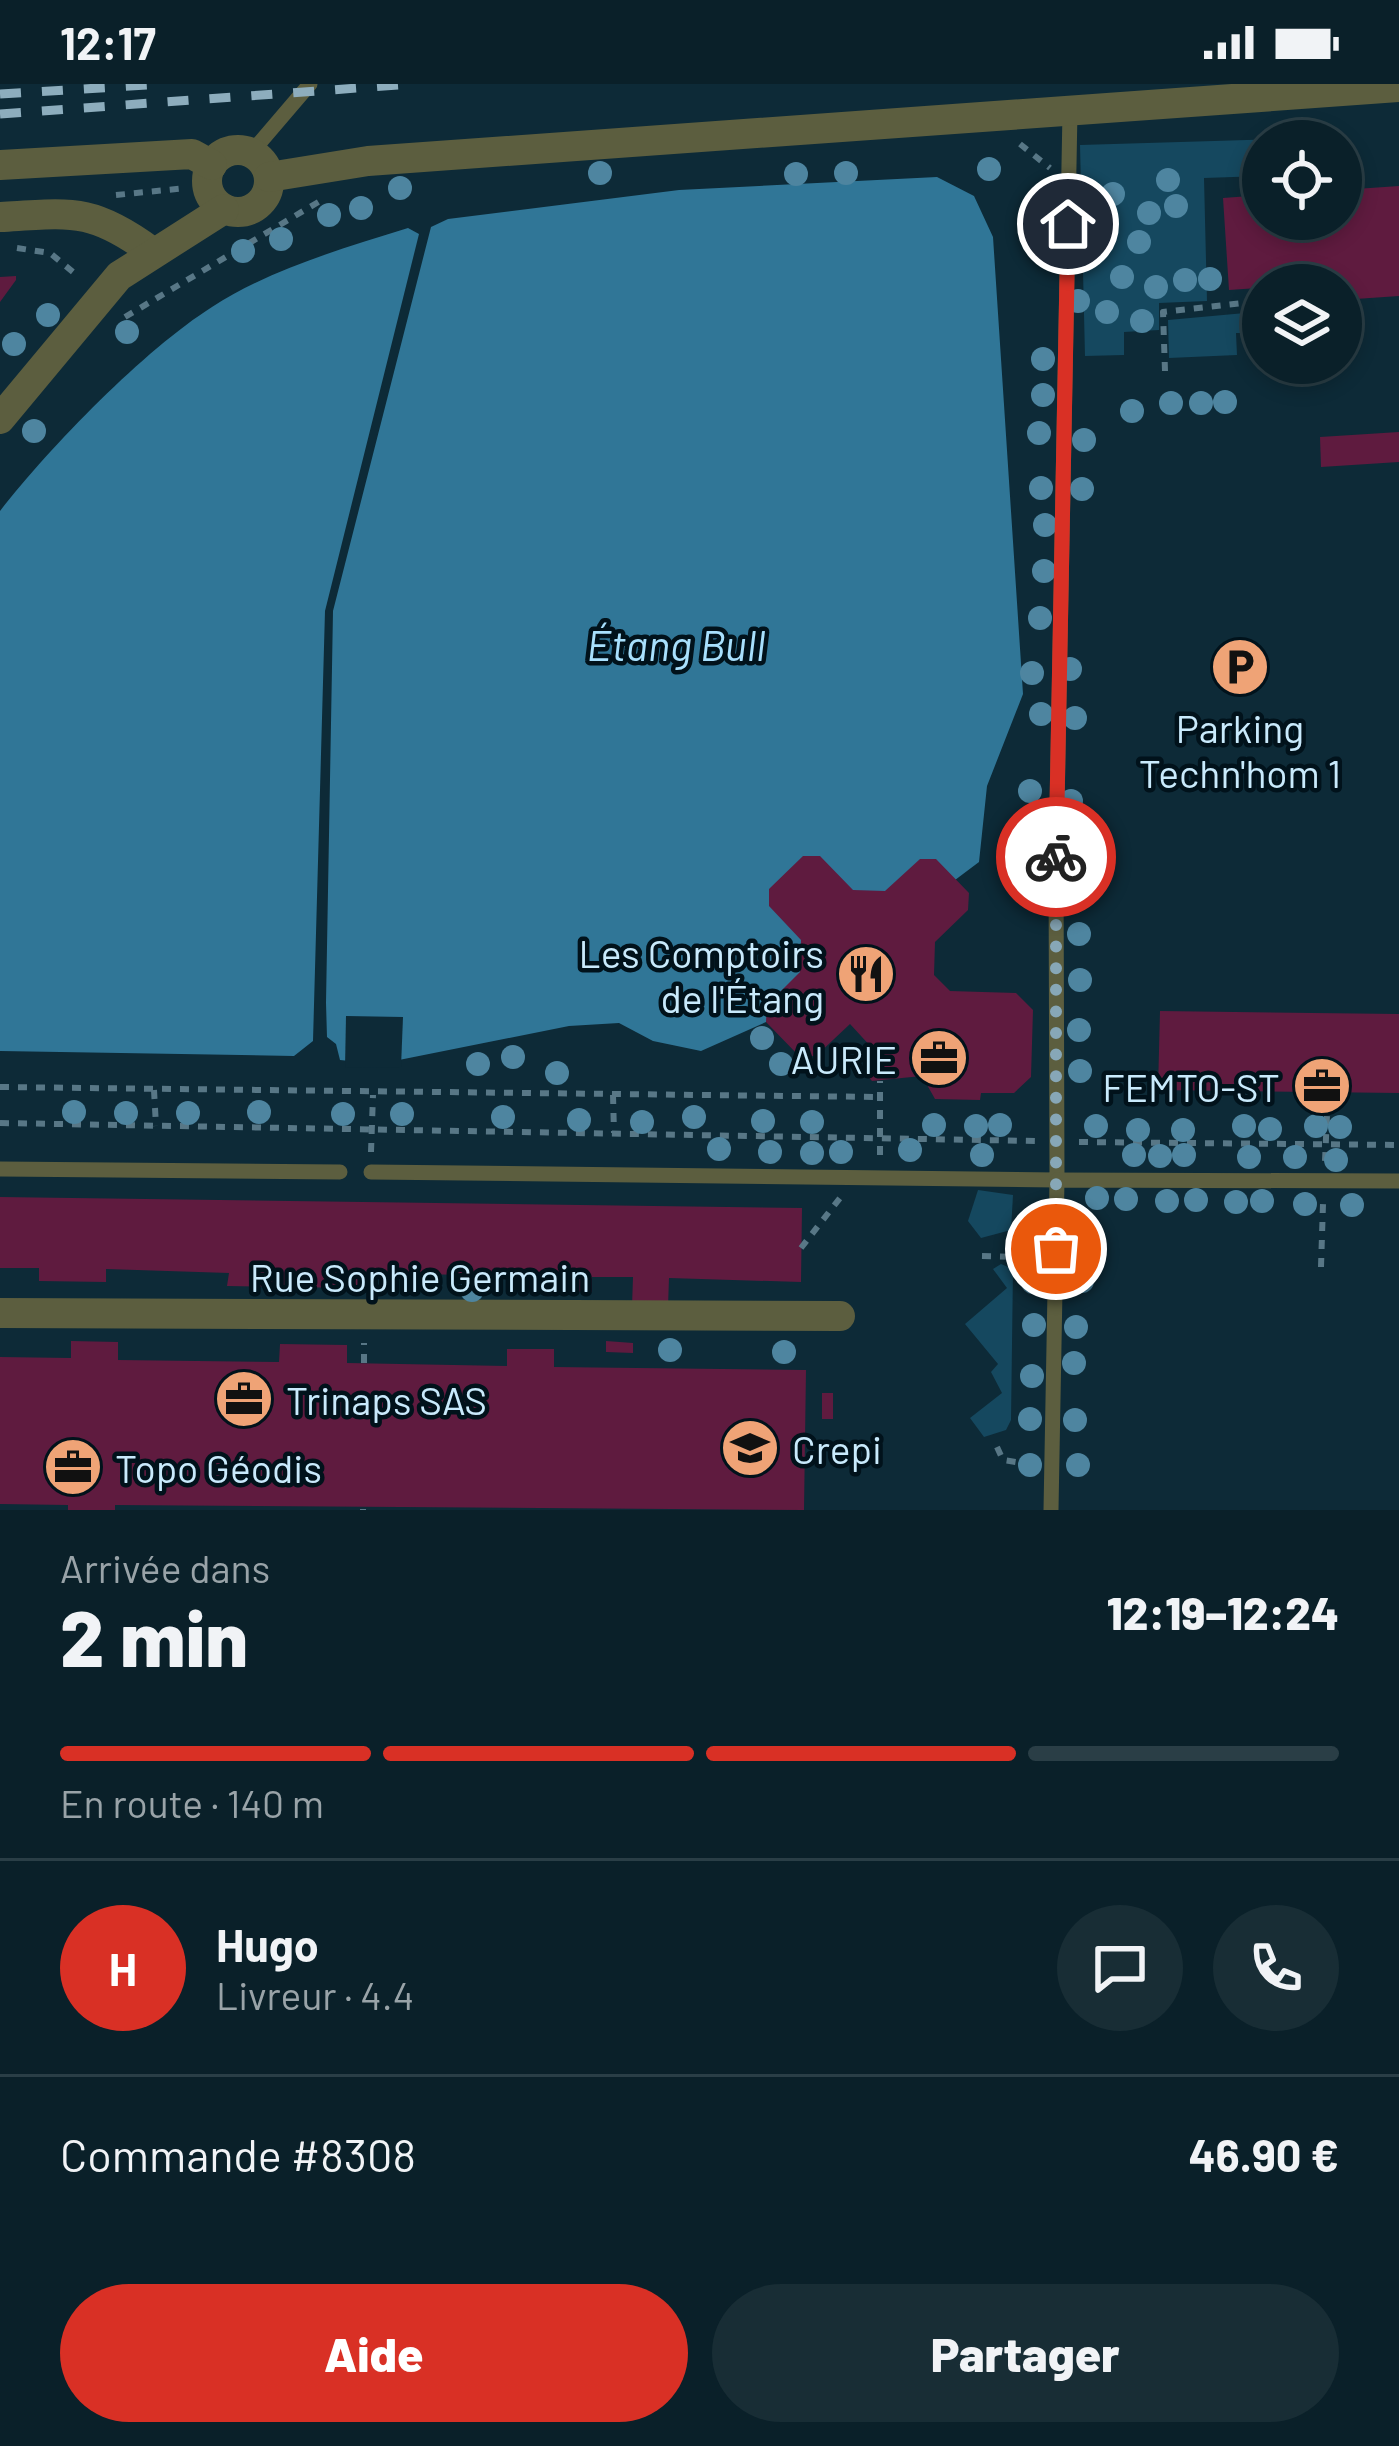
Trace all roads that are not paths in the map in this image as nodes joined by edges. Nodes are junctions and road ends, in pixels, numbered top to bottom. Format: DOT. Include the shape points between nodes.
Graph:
graph roads {
  1 [pos="310,84"];
  2 [pos="1399,87"];
  3 [pos="1070,126"];
  4 [pos="260,165"];
  5 [pos="0,166"];
  6 [pos="215,188"];
  7 [pos="0,218"];
  8 [pos="151,251"];
  9 [pos="0,418"];
  10 [pos="0,1168"];
  11 [pos="340,1172"];
  12 [pos="371,1172"];
  13 [pos="1057,1180"];
  14 [pos="1399,1181"];
  15 [pos="0,1313"];
  16 [pos="840,1316"];
  17 [pos="1051,1510"];
  1 -- 4 [label="lane"];
  2 -- 3 [label="street"];
  3 -- 4 [label="street"];
  3 -- 13 [label="lane"];
  4 -- 6 [label="street" via="236,150"];
  4 -- 6 [label="street" via="261,202 237,213"];
  5 -- 6 [label="street" via="192,154"];
  6 -- 8 [label="street"];
  7 -- 8 [label="street" via="110,221"];
  8 -- 9 [label="street" via="101,296"];
  10 -- 11 [label="lane"];
  12 -- 13 [label="lane"];
  13 -- 14 [label="lane"];
  13 -- 17 [label="lane"];
  15 -- 16 [label="street, Rue Sophie Germain"];
}
